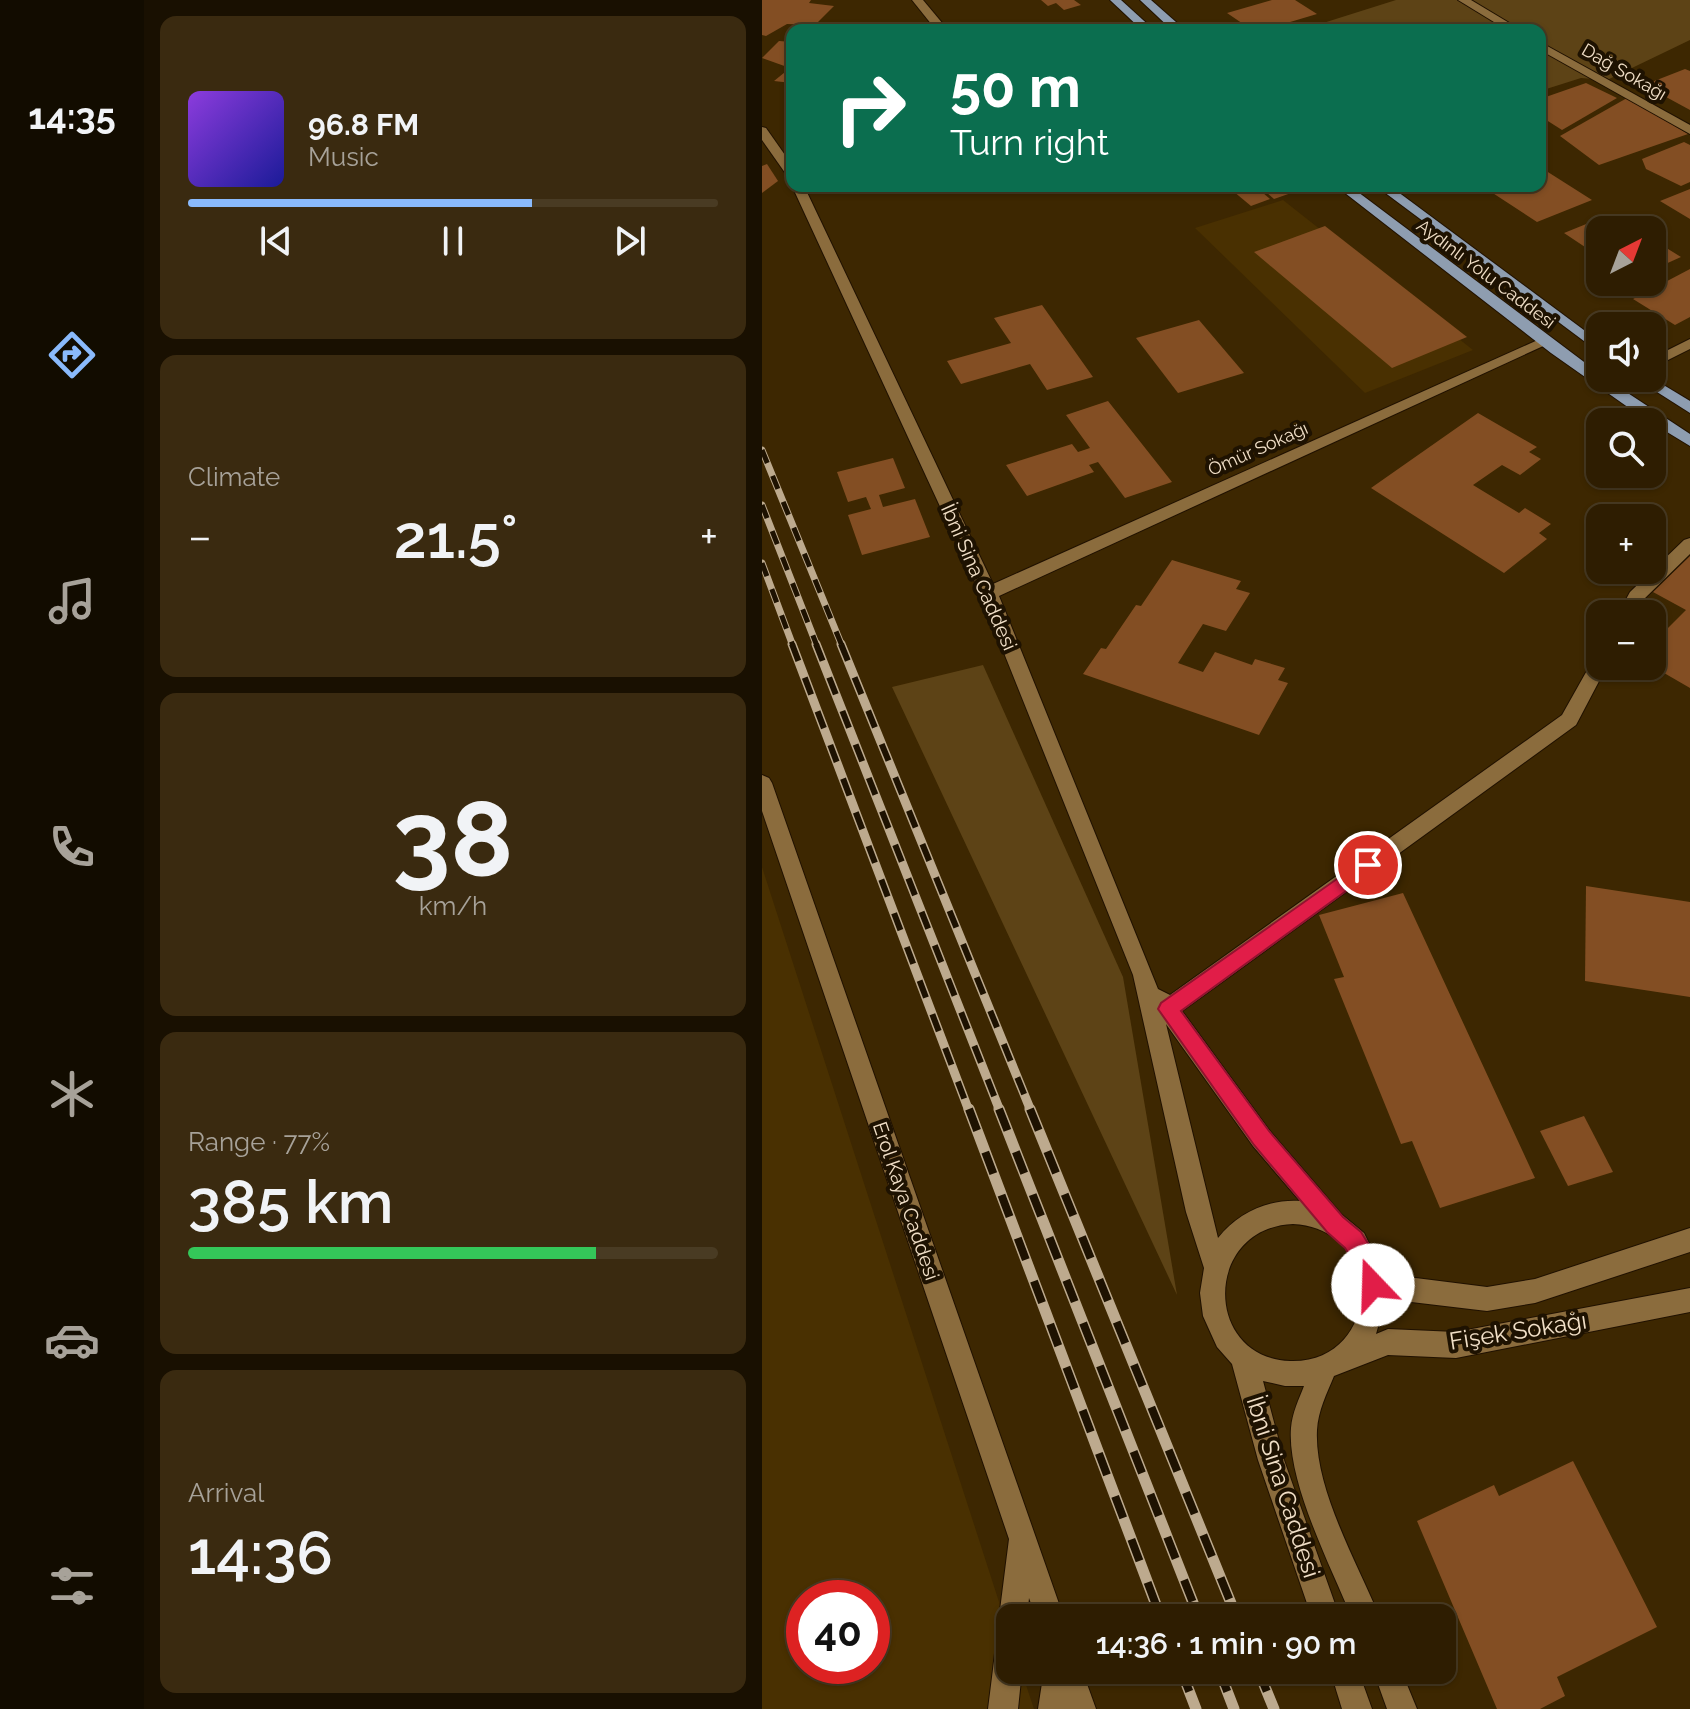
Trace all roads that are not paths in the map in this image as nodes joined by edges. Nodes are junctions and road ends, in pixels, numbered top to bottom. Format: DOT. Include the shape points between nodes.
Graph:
graph roads {
  1 [pos="917,0"];
  2 [pos="1115,0"];
  3 [pos="1145,0"];
  4 [pos="1463,0"];
  5 [pos="937,24"];
  6 [pos="1141,24"];
  7 [pos="1172,24"];
  8 [pos="1505,24"];
  9 [pos="1546,48"];
  10 [pos="1690,130"];
  11 [pos="762,131"];
  12 [pos="767,145"];
  13 [pos="786,167"];
  14 [pos="801,192"];
  15 [pos="1350,192"];
  16 [pos="1390,192"];
  17 [pos="1586,339"];
  18 [pos="1545,342"];
  19 [pos="1690,343"];
  20 [pos="1666,356"];
  21 [pos="1664,392"];
  22 [pos="1690,408"];
  23 [pos="1690,441"];
  24 [pos="1690,544"];
  25 [pos="989,593"];
  26 [pos="1634,600"];
  27 [pos="1591,680"];
  28 [pos="762,783"];
  29 [pos="1144,975"];
  30 [pos="1168,1009"];
  31 [pos="1335,1224"];
  32 [pos="1690,1240"];
  33 [pos="1216,1267"];
  34 [pos="1373,1285"];
  35 [pos="1690,1300"];
  36 [pos="1243,1356"];
  37 [pos="1335,1364"];
  38 [pos="1022,1536"];
  39 [pos="1015,1604"];
  40 [pos="1045,1604"];
  41 [pos="1321,1604"];
  42 [pos="1360,1604"];
  43 [pos="1006,1684"];
  44 [pos="1056,1684"];
  45 [pos="1073,1684"];
  46 [pos="1349,1684"];
  47 [pos="1392,1684"];
  48 [pos="1003,1709"];
  49 [pos="1053,1709"];
  50 [pos="1081,1709"];
  51 [pos="1357,1709"];
  52 [pos="1402,1709"];
  1 -- 5 [label="street"];
  2 -- 6 [label="main road"];
  3 -- 7 [label="main road"];
  4 -- 8 [label="street"];
  9 -- 10 [label="street, Dağ Sokağı"];
  11 -- 12 [label="street"];
  12 -- 13 [label="street"];
  14 -- 25 [label="street, İbni Sina Caddesi"];
  15 -- 18 [label="main road, Aydınlı Yolu Caddesi"];
  16 -- 17 [label="main road"];
  18 -- 23 [label="main road, Aydınlı Yolu Caddesi"];
  18 -- 25 [label="street, Ömür Sokağı"];
  19 -- 20 [label="street"];
  21 -- 22 [label="main road"];
  24 -- 26 [label="street"];
  25 -- 29 [label="street, İbni Sina Caddesi"];
  27 -- 30 [label="street" via="1569,720"];
  28 -- 38 [label="street, Erol Kaya Caddesi"];
  29 -- 30 [label="street"];
  29 -- 33 [label="street" via="1194,1197"];
  30 -- 31 [label="street" via="1261,1138"];
  31 -- 33 [label="street" via="1288,1210 1264,1215 1226,1245"];
  31 -- 34 [label="street" via="1353,1240"];
  32 -- 34 [label="street, Fişek Sokağı" via="1535,1291 1487,1299"];
  33 -- 36 [label="street" via="1216,1315"];
  34 -- 37 [label="street" via="1363,1337"];
  35 -- 37 [label="street, Fişek Sokağı" via="1456,1345 1388,1342"];
  36 -- 37 [label="street" via="1282,1374 1303,1375"];
  36 -- 41 [label="street, İbni Sina Caddesi" via="1271,1460"];
  37 -- 42 [label="street, İbni Sina Caddesi" via="1303,1430 1305,1453"];
  38 -- 39 [label="street"];
  38 -- 40 [label="street, Erol Kaya Caddesi"];
  43 -- 48 [label="street"];
  44 -- 49 [label="street"];
  45 -- 50 [label="street"];
  46 -- 51 [label="street"];
  47 -- 52 [label="street"];
}
